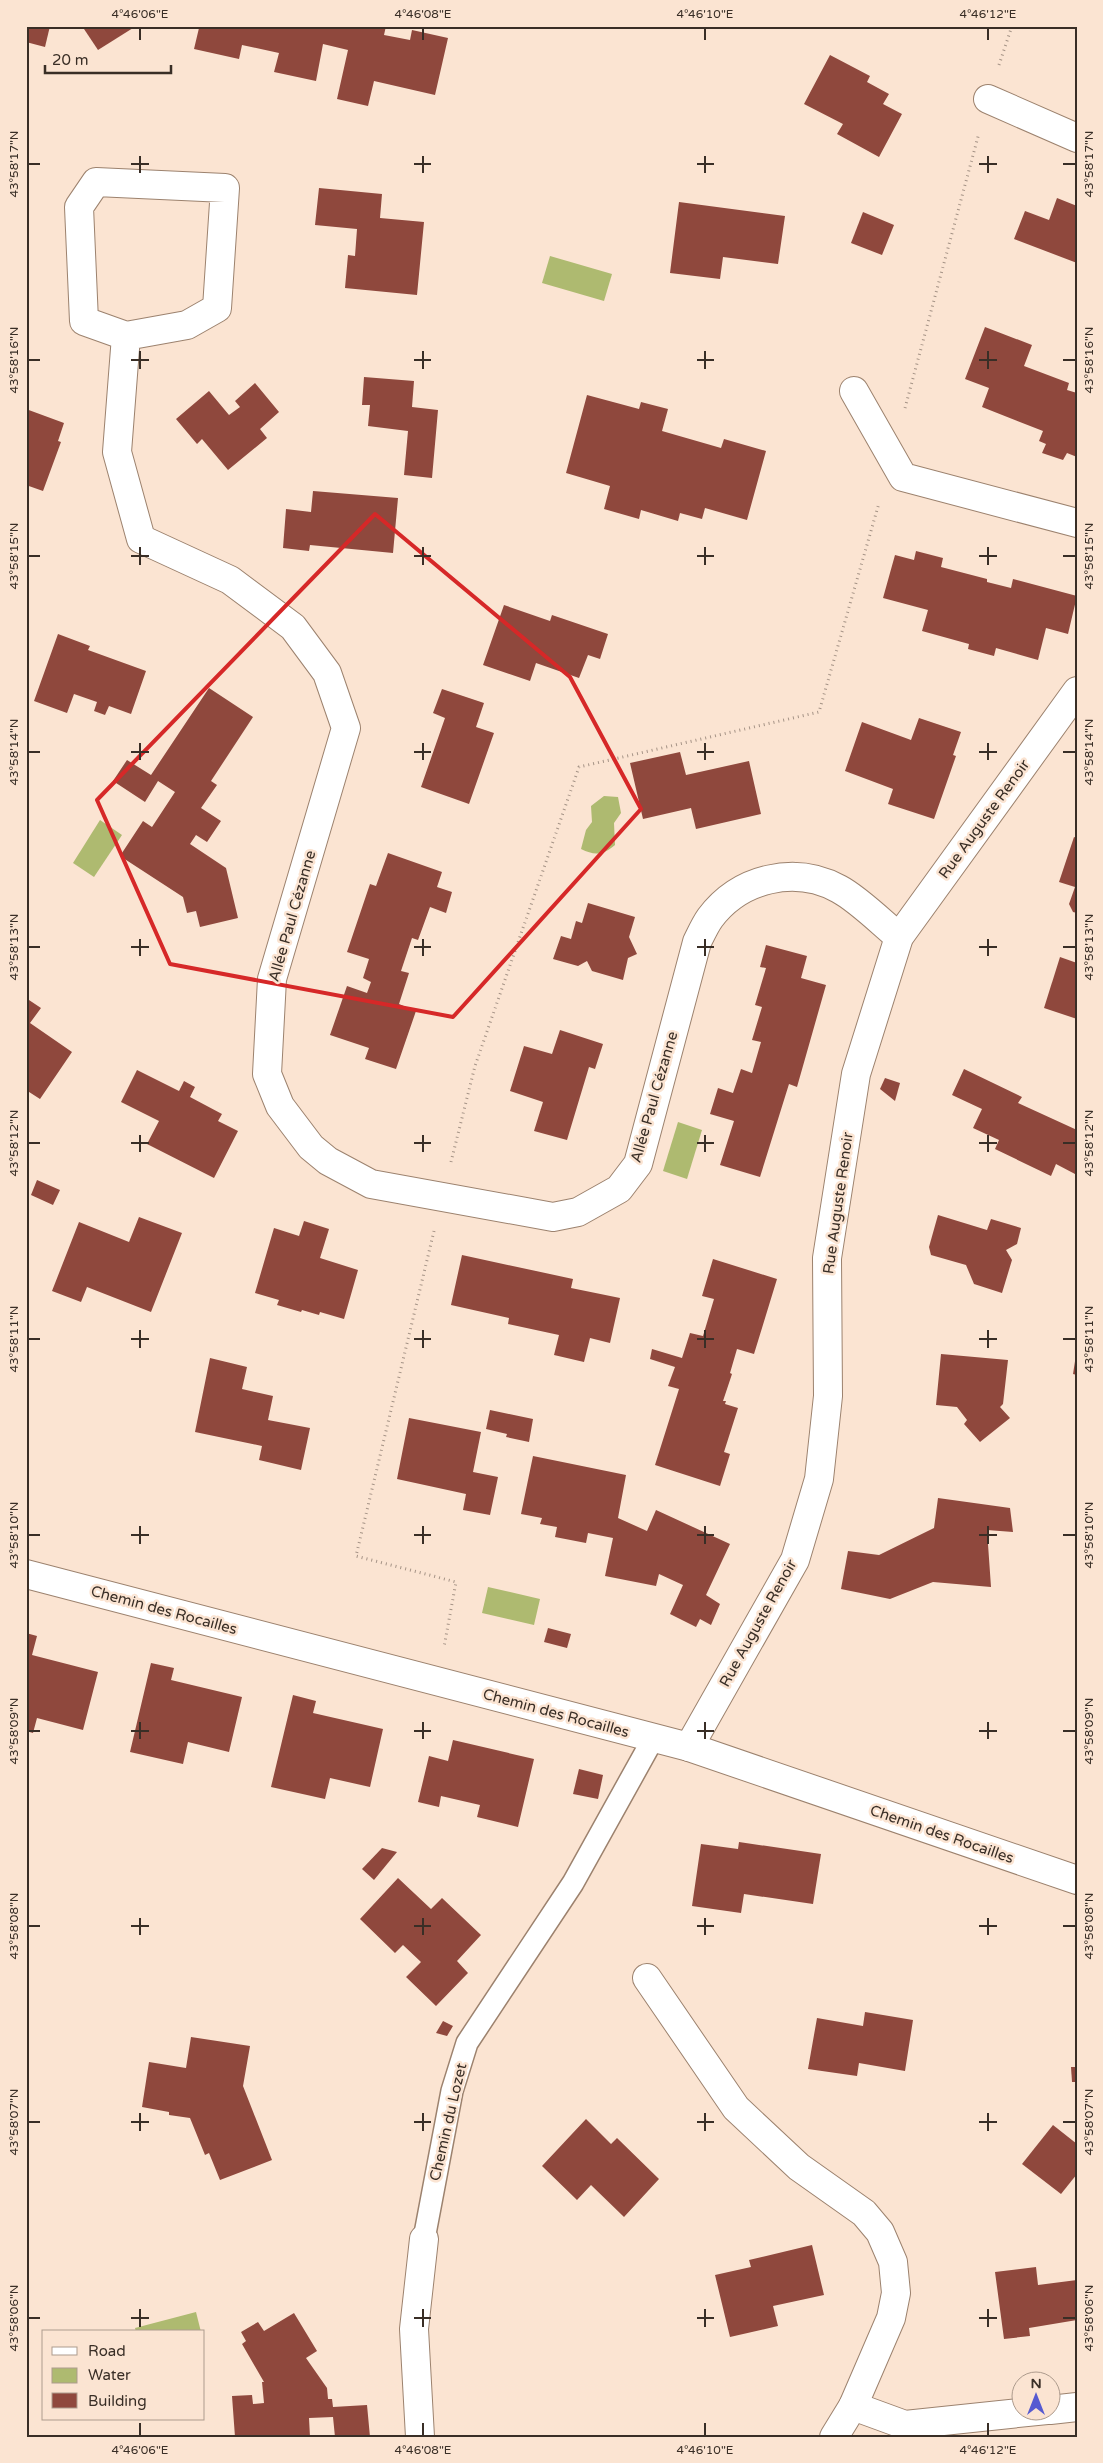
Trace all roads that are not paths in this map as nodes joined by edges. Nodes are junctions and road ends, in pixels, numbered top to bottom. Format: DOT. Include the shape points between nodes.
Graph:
graph roads {
  1 [pos="988,99"];
  2 [pos="1077,138"];
  3 [pos="126,336"];
  4 [pos="854,390"];
  5 [pos="1077,523"];
  6 [pos="1077,692"];
  7 [pos="899,937"];
  8 [pos="26,1574"];
  9 [pos="653,1739"];
  10 [pos="689,1747"];
  11 [pos="1077,1880"];
  12 [pos="647,1978"];
  13 [pos="424,2239"];
  14 [pos="853,2406"];
  15 [pos="1077,2407"];
  16 [pos="1060,2409"];
  17 [pos="1010,2414"];
  18 [pos="420,2437"];
  19 [pos="834,2437"];
  1 -- 2 [label="street"];
  3 -- 3 [label="street" via="187,325 217,308 225,188 96,182 79,207 84,321"];
  3 -- 7 [label="street, Allée Paul Cézanne" via="117,452 141,538 230,580 293,627 327,673 346,728 272,979 267,1074 284,1112 311,1147 328,1161 371,1184 553,1217 578,1212 619,1189 638,1164 697,942 710,918 728,900 748,886 769,878 806,878 840,889"];
  4 -- 5 [label="street" via="903,477"];
  6 -- 7 [label="street, Rue Auguste Renoir"];
  7 -- 10 [label="street, Rue Auguste Renoir" via="856,1074 827,1258 828,1396 819,1479 795,1560"];
  8 -- 9 [label="street, Chemin des Rocailles"];
  9 -- 10 [label="street, Chemin des Rocailles"];
  9 -- 13 [label="lane, Chemin du Lozet" via="573,1883 467,2043 452,2091"];
  10 -- 11 [label="street, Chemin des Rocailles"];
  12 -- 14 [label="street" via="736,2108 799,2167 864,2213 880,2232 894,2262 894,2306 892,2318"];
  13 -- 18 [label="street, Chemin du Lozet" via="414,2329"];
  14 -- 17 [label="street" via="905,2425"];
  14 -- 19 [label="street"];
  15 -- 16 [label="street"];
}
